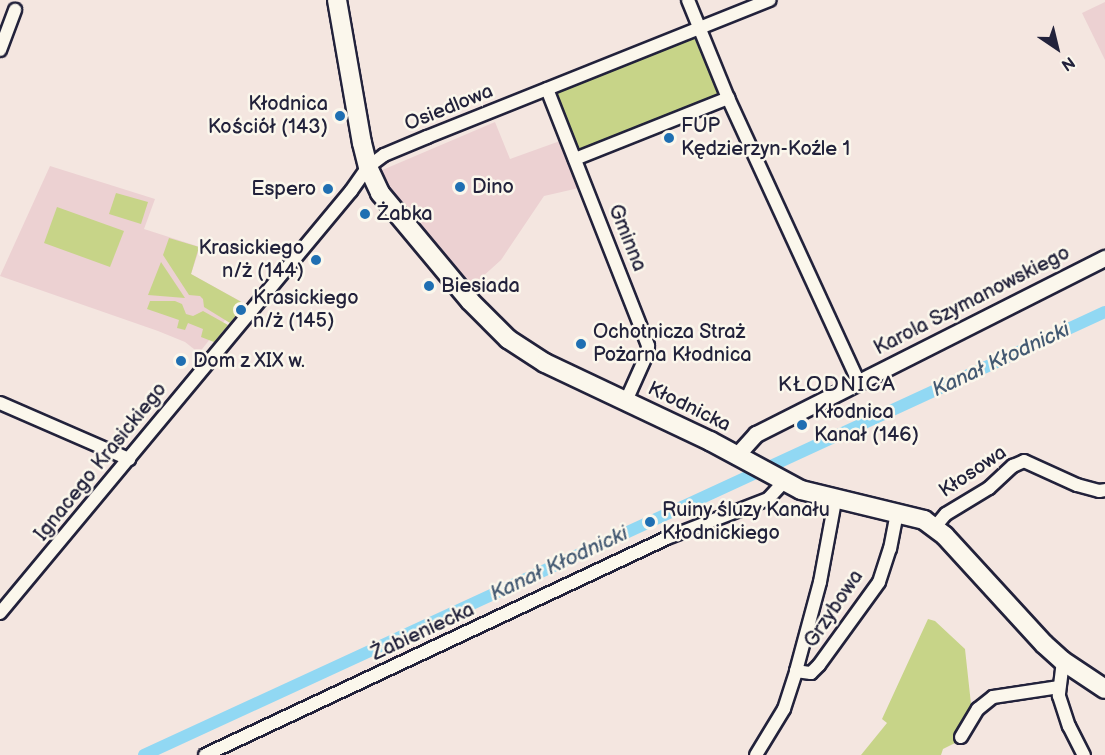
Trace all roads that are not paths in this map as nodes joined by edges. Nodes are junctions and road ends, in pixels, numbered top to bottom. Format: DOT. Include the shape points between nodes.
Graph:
graph roads {
  1 [pos="337,0"];
  2 [pos="688,0"];
  3 [pos="770,0"];
  4 [pos="15,10"];
  5 [pos="698,28"];
  6 [pos="0,50"];
  7 [pos="547,89"];
  8 [pos="728,98"];
  9 [pos="575,159"];
  10 [pos="368,168"];
  11 [pos="1105,258"];
  12 [pos="858,381"];
  13 [pos="626,401"];
  14 [pos="0,403"];
  15 [pos="736,456"];
  16 [pos="129,459"];
  17 [pos="780,480"];
  18 [pos="1105,490"];
  19 [pos="835,501"];
  20 [pos="897,513"];
  21 [pos="934,527"];
  22 [pos="0,613"];
  23 [pos="1062,661"];
  24 [pos="796,671"];
  25 [pos="1059,687"];
  26 [pos="1105,689"];
  27 [pos="961,736"];
  28 [pos="205,755"];
  29 [pos="756,755"];
  30 [pos="1084,755"];
  1 -- 10 [label="main road, Kłodnicka"];
  2 -- 5 [label="street"];
  3 -- 5 [label="street, Osiedlowa"];
  4 -- 6 [label="street"];
  5 -- 7 [label="street, Osiedlowa"];
  5 -- 8 [label="street"];
  7 -- 9 [label="street, Gminna"];
  7 -- 10 [label="street, Osiedlowa" via="384,155"];
  8 -- 9 [label="street"];
  8 -- 12 [label="street"];
  9 -- 13 [label="street, Gminna" via="648,346"];
  10 -- 13 [label="main road, Kłodnicka" via="380,193 401,221 508,339 545,363"];
  10 -- 16 [label="street, Ignacego Krasickiego"];
  11 -- 12 [label="street, Karola Szymanowskiego"];
  12 -- 15 [label="street, Karola Szymanowskiego" via="756,434"];
  13 -- 15 [label="main road, Kłodnicka"];
  14 -- 16 [label="street"];
  15 -- 17 [label="main road, Kłodnicka"];
  16 -- 22 [label="street, Ignacego Krasickiego"];
  17 -- 19 [label="main road, Kłodnicka"];
  17 -- 28 [label="street, Żabieniecka" via="768,499 666,538"];
  18 -- 21 [label="street, Kłosowa" via="1077,485 1024,461 946,514"];
  19 -- 20 [label="main road, Kłodnicka"];
  19 -- 24 [label="street, Grzybowa" via="820,582"];
  20 -- 21 [label="main road, Kłodnicka" via="924,520"];
  20 -- 24 [label="street, Grzybowa" via="879,582 819,665 811,673"];
  21 -- 23 [label="main road, Kłodnicka"];
  23 -- 25 [label="street"];
  23 -- 26 [label="main road, Kłodnicka"];
  24 -- 29 [label="street, Grzybowa" via="784,709"];
  25 -- 27 [label="street" via="993,697 978,709"];
  25 -- 30 [label="street" via="1069,726"];
}
